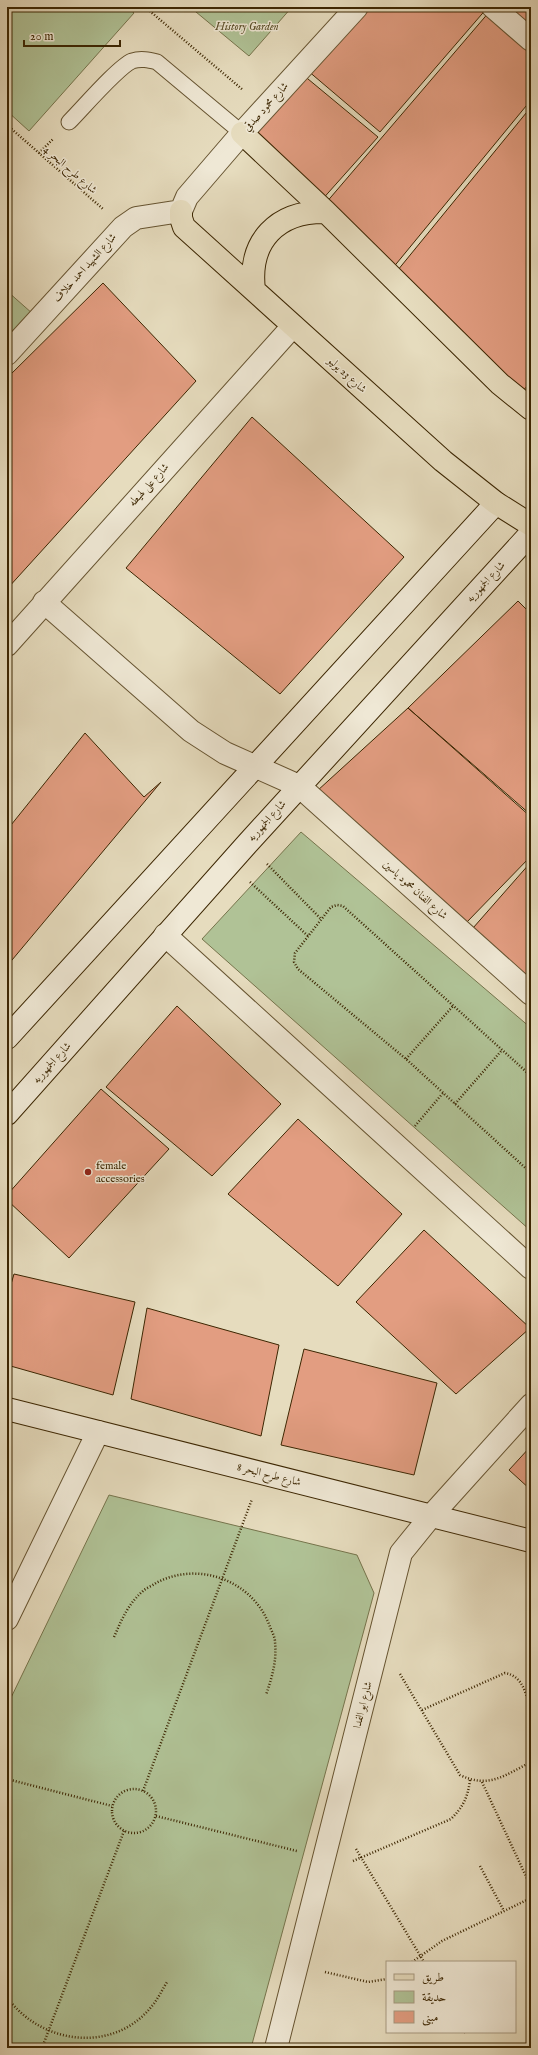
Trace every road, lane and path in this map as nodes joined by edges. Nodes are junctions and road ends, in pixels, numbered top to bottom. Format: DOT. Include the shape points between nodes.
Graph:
graph roads {
  1 [pos="145,7"];
  2 [pos="357,7"];
  3 [pos="493,7"];
  4 [pos="531,40"];
  5 [pos="264,109"];
  6 [pos="69,122"];
  7 [pos="7,125"];
  8 [pos="242,133"];
  9 [pos="181,211"];
  10 [pos="326,212"];
  11 [pos="123,227"];
  12 [pos="254,290"];
  13 [pos="293,326"];
  14 [pos="7,354"];
  15 [pos="531,409"];
  16 [pos="496,503"];
  17 [pos="531,525"];
  18 [pos="531,533"];
  19 [pos="44,602"];
  20 [pos="7,645"];
  21 [pos="254,766"];
  22 [pos="299,786"];
  23 [pos="246,844"];
  24 [pos="230,863"];
  25 [pos="321,919"];
  26 [pos="165,935"];
  27 [pos="308,936"];
  28 [pos="531,994"];
  29 [pos="453,1006"];
  30 [pos="7,1038"];
  31 [pos="502,1050"];
  32 [pos="406,1059"];
  33 [pos="531,1076"];
  34 [pos="444,1093"];
  35 [pos="455,1104"];
  36 [pos="7,1114"];
  37 [pos="398,1147"];
  38 [pos="531,1173"];
  39 [pos="531,1268"];
  40 [pos="531,1405"];
  41 [pos="7,1409"];
  42 [pos="98,1432"];
  43 [pos="261,1473"];
  44 [pos="431,1516"];
  45 [pos="531,1542"];
  46 [pos="224,1578"];
  47 [pos="7,1619"];
  48 [pos="114,1637"];
  49 [pos="380,1639"];
  50 [pos="266,1695"];
  51 [pos="531,1708"];
  52 [pos="422,1710"];
  53 [pos="531,1762"];
  54 [pos="7,1779"];
  55 [pos="470,1780"];
  56 [pos="482,1782"];
  57 [pos="144,1791"];
  58 [pos="112,1806"];
  59 [pos="335,1814"];
  60 [pos="156,1816"];
  61 [pos="124,1831"];
  62 [pos="361,1858"];
  63 [pos="322,1866"];
  64 [pos="480,1866"];
  65 [pos="531,1887"];
  66 [pos="531,1898"];
  67 [pos="504,1911"];
  68 [pos="420,1956"];
  69 [pos="413,1961"];
  70 [pos="423,1961"];
  71 [pos="297,1966"];
  72 [pos="386,1979"];
  73 [pos="167,1982"];
  74 [pos="7,1997"];
  75 [pos="48,2031"];
  76 [pos="42,2048"];
  77 [pos="276,2048"];
  1 -- 5 [label="path"];
  2 -- 5 [label="street, شارع محمود صدقي"];
  3 -- 4 [label="street"];
  5 -- 8 [label="street, شارع محمود صدقي"];
  6 -- 8 [label="lane" via="126,65 139,59 148,59 157,62"];
  7 -- 11 [label="path, شارع طرح البحر 4"];
  8 -- 9 [label="street, شارع محمود صدقي" via="187,197"];
  8 -- 10 [label="main road"];
  9 -- 11 [label="street, شارع الشهيد احمد خلاف" via="136,218"];
  9 -- 12 [label="main road, شارع 23 يوليو" via="184,227"];
  10 -- 12 [label="main road" via="295,215 269,232 254,259"];
  10 -- 15 [label="main road" via="500,384"];
  11 -- 14 [label="street, شارع الشهيد احمد خلاف"];
  12 -- 13 [label="main road, شارع 23 يوليو"];
  13 -- 16 [label="main road, شارع 23 يوليو" via="443,461"];
  13 -- 19 [label="street, شارع على لهيطه"];
  16 -- 17 [label="main road, شارع 23 يوليو"];
  16 -- 21 [label="street"];
  18 -- 22 [label="street, شارع الجمهوريه"];
  19 -- 20 [label="street, شارع على لهيطه"];
  19 -- 21 [label="street, شارع الفنان محمود ياسين" via="191,731 225,753"];
  21 -- 22 [label="street, شارع الفنان محمود ياسين"];
  21 -- 30 [label="street"];
  22 -- 23 [label="street, شارع الجمهوريه"];
  22 -- 28 [label="street, شارع الفنان محمود ياسين"];
  23 -- 24 [label="street, شارع الجمهوريه"];
  23 -- 25 [label="path"];
  24 -- 26 [label="street, شارع الجمهوريه"];
  24 -- 27 [label="path"];
  25 -- 27 [label="path"];
  25 -- 29 [label="path" via="331,907 343,906"];
  26 -- 36 [label="street, شارع الجمهوريه"];
  26 -- 37 [label="street"];
  27 -- 32 [label="path" via="295,953 294,962 298,969"];
  29 -- 31 [label="path"];
  29 -- 32 [label="path"];
  31 -- 33 [label="path"];
  31 -- 35 [label="path"];
  32 -- 34 [label="path"];
  34 -- 35 [label="path"];
  34 -- 37 [label="path"];
  35 -- 38 [label="path"];
  37 -- 39 [label="street"];
  40 -- 44 [label="street, شارع ابو الفدا"];
  41 -- 42 [label="street, شارع طرح البحر 8"];
  42 -- 43 [label="street, شارع طرح البحر 8"];
  42 -- 47 [label="street"];
  43 -- 44 [label="street, شارع طرح البحر 8"];
  43 -- 46 [label="path"];
  44 -- 45 [label="street, شارع طرح البحر 8"];
  44 -- 49 [label="street, شارع ابو الفدا" via="401,1553"];
  46 -- 48 [label="path" via="196,1573 168,1577 144,1590 125,1611"];
  46 -- 50 [label="path" via="248,1592 266,1614 275,1641 275,1669"];
  46 -- 57 [label="path"];
  49 -- 52 [label="path"];
  49 -- 59 [label="street, شارع ابو الفدا"];
  51 -- 52 [label="path" via="519,1679 504,1673"];
  52 -- 55 [label="path" via="460,1775"];
  53 -- 56 [label="path" via="493,1781"];
  54 -- 58 [label="path"];
  55 -- 56 [label="path"];
  55 -- 62 [label="path" via="465,1802 451,1819"];
  56 -- 65 [label="path"];
  57 -- 58 [label="path" via="124,1791 116,1797"];
  57 -- 60 [label="path" via="156,1806"];
  58 -- 61 [label="path" via="112,1816 116,1825"];
  59 -- 62 [label="path"];
  59 -- 63 [label="street, شارع ابو الفدا"];
  60 -- 61 [label="path" via="152,1825 144,1831 134,1834"];
  60 -- 63 [label="path"];
  61 -- 75 [label="path"];
  62 -- 63 [label="path"];
  62 -- 68 [label="path"];
  63 -- 71 [label="street, شارع ابو الفدا"];
  64 -- 67 [label="path"];
  66 -- 67 [label="path"];
  67 -- 68 [label="path" via="442,1941"];
  68 -- 69 [label="path"];
  68 -- 70 [label="path"];
  71 -- 72 [label="path" via="368,1982"];
  71 -- 77 [label="street, شارع ابو الفدا"];
  73 -- 75 [label="path" via="152,2006 130,2025 104,2036 76,2038"];
  74 -- 75 [label="path" via="25,2018"];
  75 -- 76 [label="path"];
}
